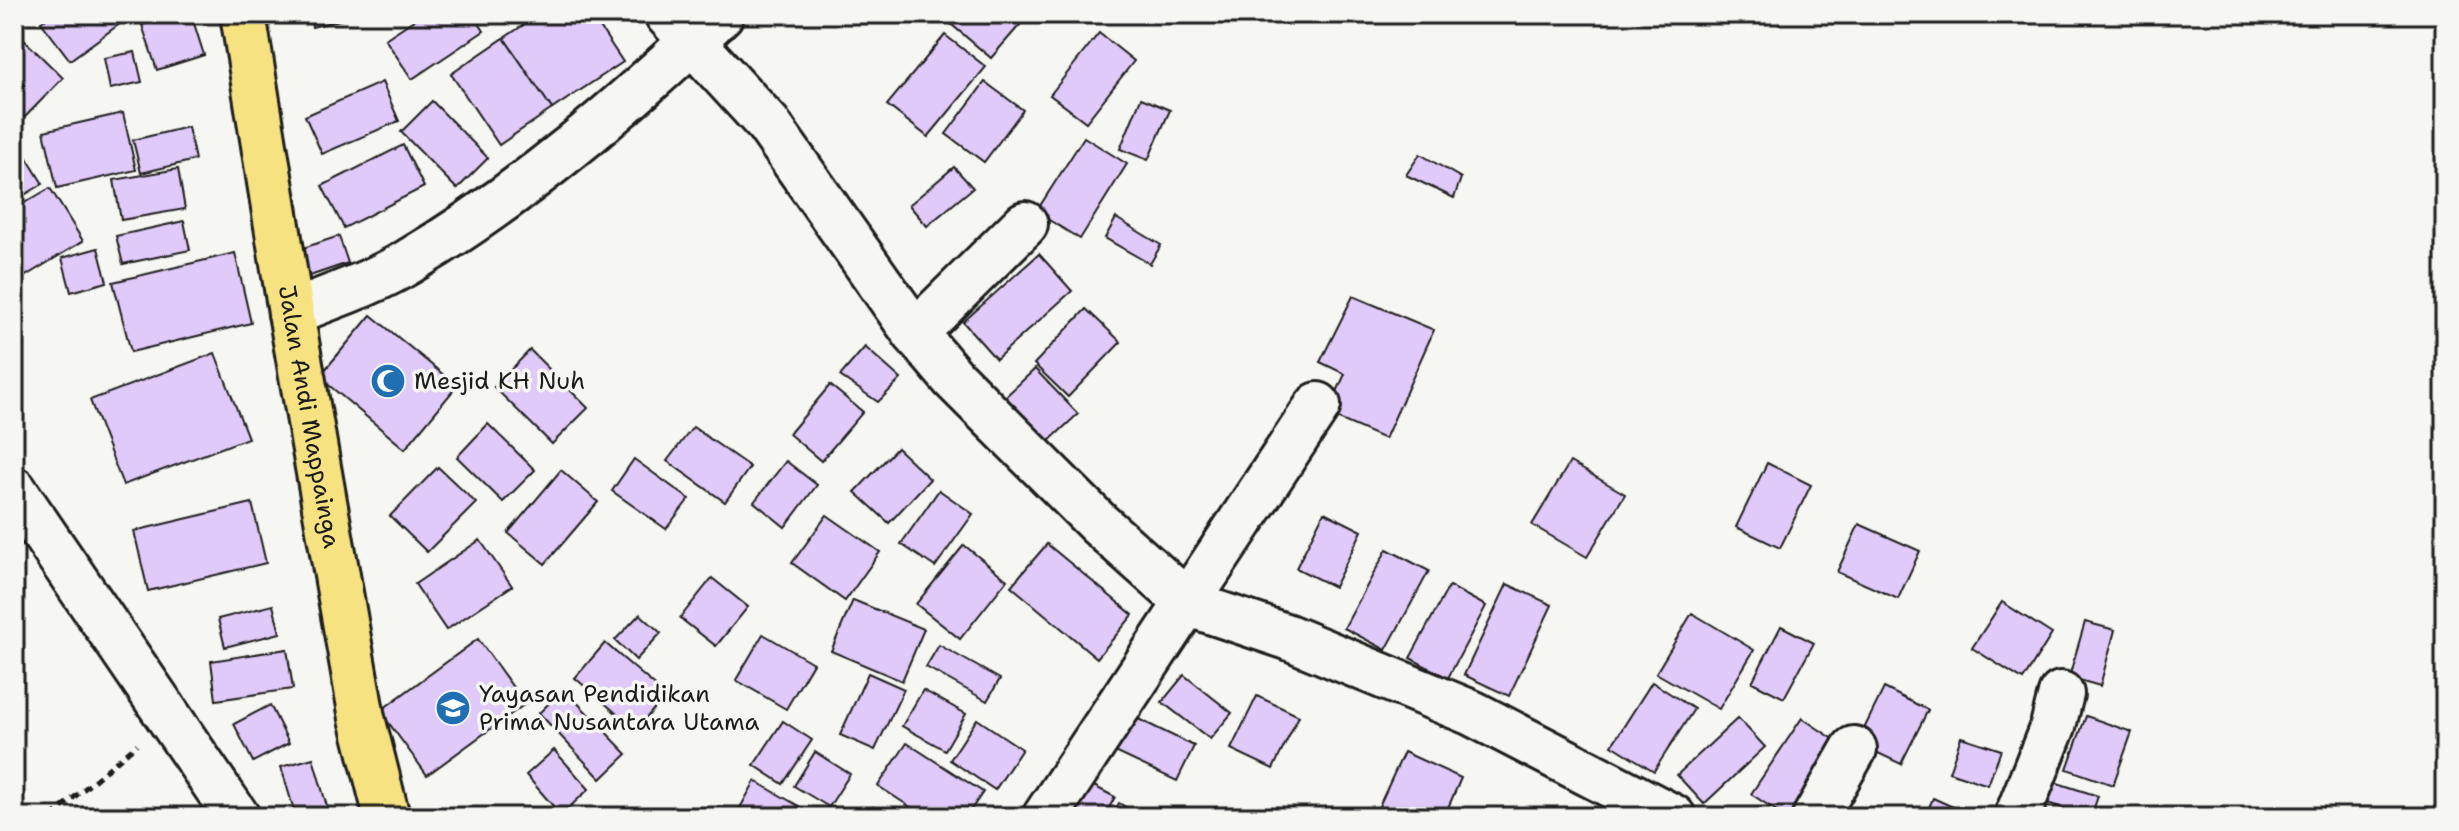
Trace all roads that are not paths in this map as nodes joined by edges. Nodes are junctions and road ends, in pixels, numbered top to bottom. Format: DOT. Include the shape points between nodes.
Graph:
graph roads {
  1 [pos="243,14"];
  2 [pos="693,24"];
  3 [pos="1025,224"];
  4 [pos="291,313"];
  5 [pos="915,333"];
  6 [pos="1318,405"];
  7 [pos="14,490"];
  8 [pos="1189,604"];
  9 [pos="2061,694"];
  10 [pos="1854,749"];
  11 [pos="237,817"];
  12 [pos="387,817"];
  13 [pos="1045,817"];
  14 [pos="1673,817"];
  15 [pos="1815,817"];
  16 [pos="2017,817"];
  1 -- 4 [label="main road, Jalan Andi Mappainga"];
  2 -- 4 [label="street" via="563,156 480,216 405,264"];
  2 -- 5 [label="street"];
  3 -- 5 [label="street"];
  4 -- 12 [label="main road, Jalan Andi Mappainga" via="362,718"];
  5 -- 8 [label="street" via="1088,513"];
  6 -- 8 [label="street"];
  7 -- 11 [label="street"];
  8 -- 13 [label="street"];
  8 -- 14 [label="street" via="1288,637 1472,713"];
  9 -- 16 [label="street"];
  10 -- 15 [label="street"];
}
